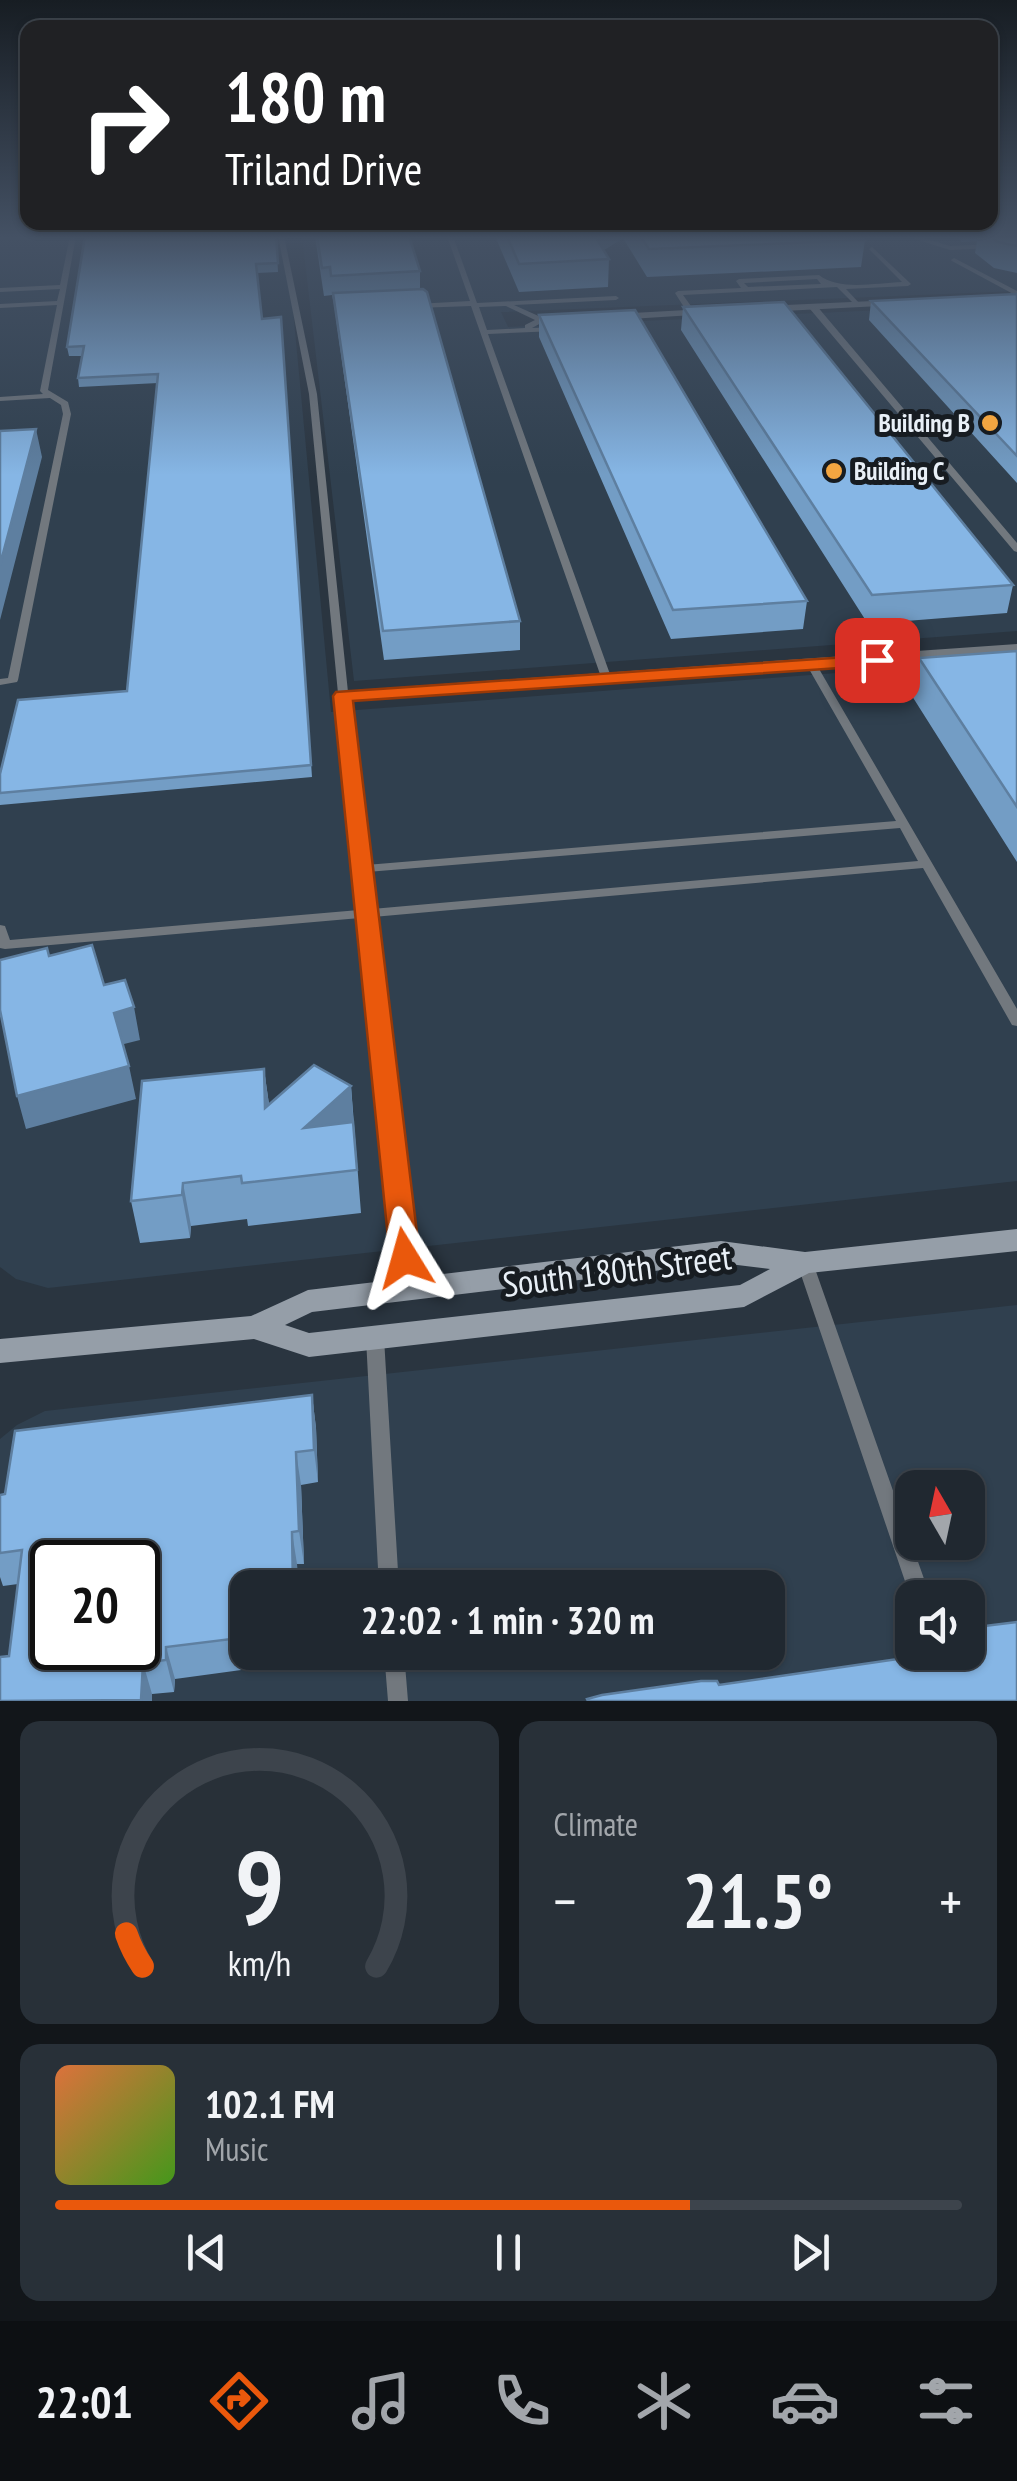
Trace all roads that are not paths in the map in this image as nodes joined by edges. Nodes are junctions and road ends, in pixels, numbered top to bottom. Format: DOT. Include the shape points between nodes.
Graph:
graph roads {
  1 [pos="56,315"];
  2 [pos="299,315"];
  3 [pos="478,315"];
  4 [pos="530,315"];
  5 [pos="643,315"];
  6 [pos="820,315"];
  7 [pos="630,316"];
  8 [pos="594,318"];
  9 [pos="540,320"];
  10 [pos="558,320"];
  11 [pos="606,326"];
  12 [pos="573,328"];
  13 [pos="522,330"];
  14 [pos="484,332"];
  15 [pos="51,396"];
  16 [pos="0,399"];
  17 [pos="1017,549"];
  18 [pos="1017,650"];
  19 [pos="810,662"];
  20 [pos="606,677"];
  21 [pos="0,682"];
  22 [pos="343,696"];
  23 [pos="903,824"];
  24 [pos="926,864"];
  25 [pos="360,869"];
  26 [pos="366,914"];
  27 [pos="0,929"];
  28 [pos="1017,1021"];
  29 [pos="1017,1240"];
  30 [pos="805,1263"];
  31 [pos="410,1292"];
  32 [pos="254,1327"];
  33 [pos="375,1338"];
  34 [pos="0,1351"];
  35 [pos="388,1570"];
  36 [pos="915,1580"];
  37 [pos="395,1670"];
  38 [pos="398,1701"];
  1 -- 15 [label="lane" via="44,391"];
  2 -- 22 [label="lane" via="313,394"];
  3 -- 14 [label="lane"];
  4 -- 9 [label="lane"];
  5 -- 7 [label="street"];
  6 -- 17 [label="lane"];
  7 -- 8 [label="street"];
  7 -- 11 [label="lane" via="623,325"];
  9 -- 10 [label="street"];
  9 -- 13 [label="lane"];
  12 -- 13 [label="lane"];
  13 -- 14 [label="lane"];
  14 -- 20 [label="lane"];
  15 -- 16 [label="lane"];
  15 -- 21 [label="lane" via="65,404 67,414 13,680"];
  18 -- 19 [label="street"];
  19 -- 20 [label="street"];
  19 -- 23 [label="lane"];
  20 -- 22 [label="street"];
  22 -- 25 [label="lane"];
  23 -- 24 [label="lane"];
  23 -- 25 [label="lane"];
  24 -- 26 [label="lane"];
  24 -- 28 [label="lane"];
  25 -- 26 [label="lane"];
  26 -- 27 [label="lane" via="4,946"];
  26 -- 31 [label="lane"];
  29 -- 30 [label="main road, South 180th Street"];
  30 -- 31 [label="main road, South 180th Street" via="721,1252"];
  30 -- 33 [label="main road, South 180th Street" via="744,1296"];
  30 -- 36 [label="lane"];
  31 -- 32 [label="main road, South 180th Street" via="308,1302"];
  32 -- 33 [label="main road, South 180th Street" via="309,1346"];
  32 -- 34 [label="main road, South 180th Street"];
  33 -- 35 [label="lane"];
  37 -- 38 [label="lane"];
}
